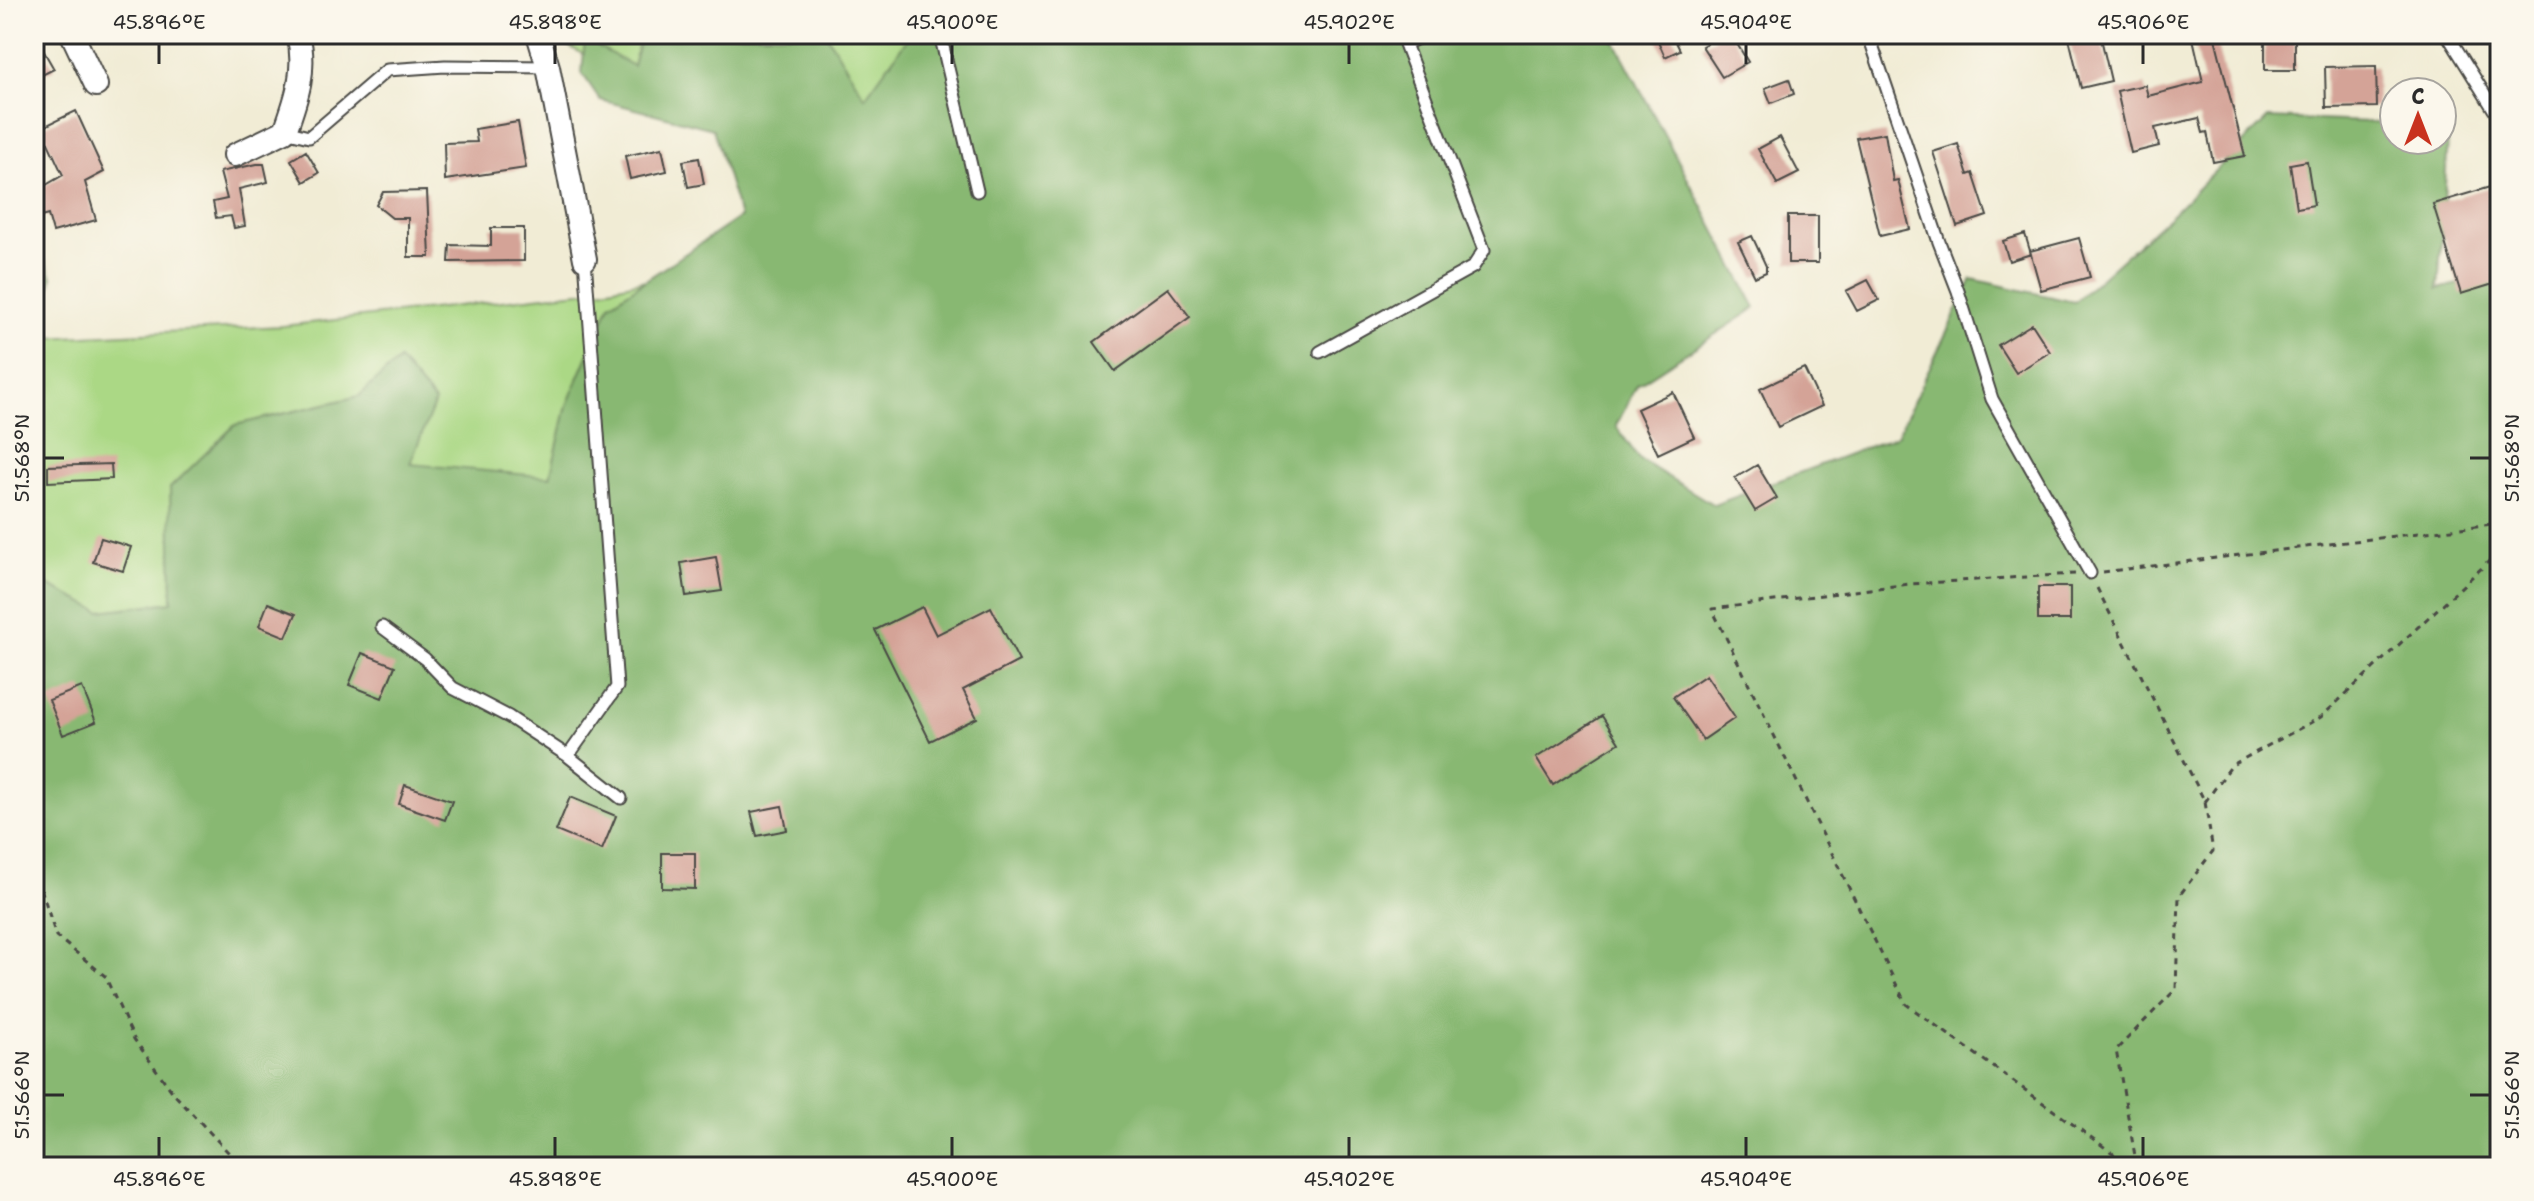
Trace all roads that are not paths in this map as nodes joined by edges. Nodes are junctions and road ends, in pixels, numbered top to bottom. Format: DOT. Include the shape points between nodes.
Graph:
graph roads {
  1 [pos="72,34"];
  2 [pos="298,34"];
  3 [pos="538,34"];
  4 [pos="940,34"];
  5 [pos="1426,34"];
  6 [pos="1873,34"];
  7 [pos="2447,34"];
  8 [pos="548,67"];
  9 [pos="96,85"];
  10 [pos="2500,119"];
  11 [pos="285,131"];
  12 [pos="235,155"];
  13 [pos="977,191"];
  14 [pos="585,259"];
  15 [pos="1320,352"];
  16 [pos="2090,573"];
  17 [pos="382,627"];
  18 [pos="568,756"];
  19 [pos="621,798"];
  1 -- 9 [label="street"];
  2 -- 11 [label="street" via="303,52 300,91"];
  3 -- 8 [label="street"];
  4 -- 13 [label="lane"];
  5 -- 15 [label="lane" via="1405,44 1484,250 1473,267"];
  6 -- 16 [label="lane" via="1871,42 1992,399"];
  7 -- 10 [label="lane"];
  8 -- 11 [label="lane" via="387,70 309,137"];
  8 -- 14 [label="street"];
  11 -- 12 [label="street"];
  14 -- 18 [label="lane" via="617,687"];
  17 -- 18 [label="lane" via="453,688"];
  18 -- 19 [label="lane"];
}
